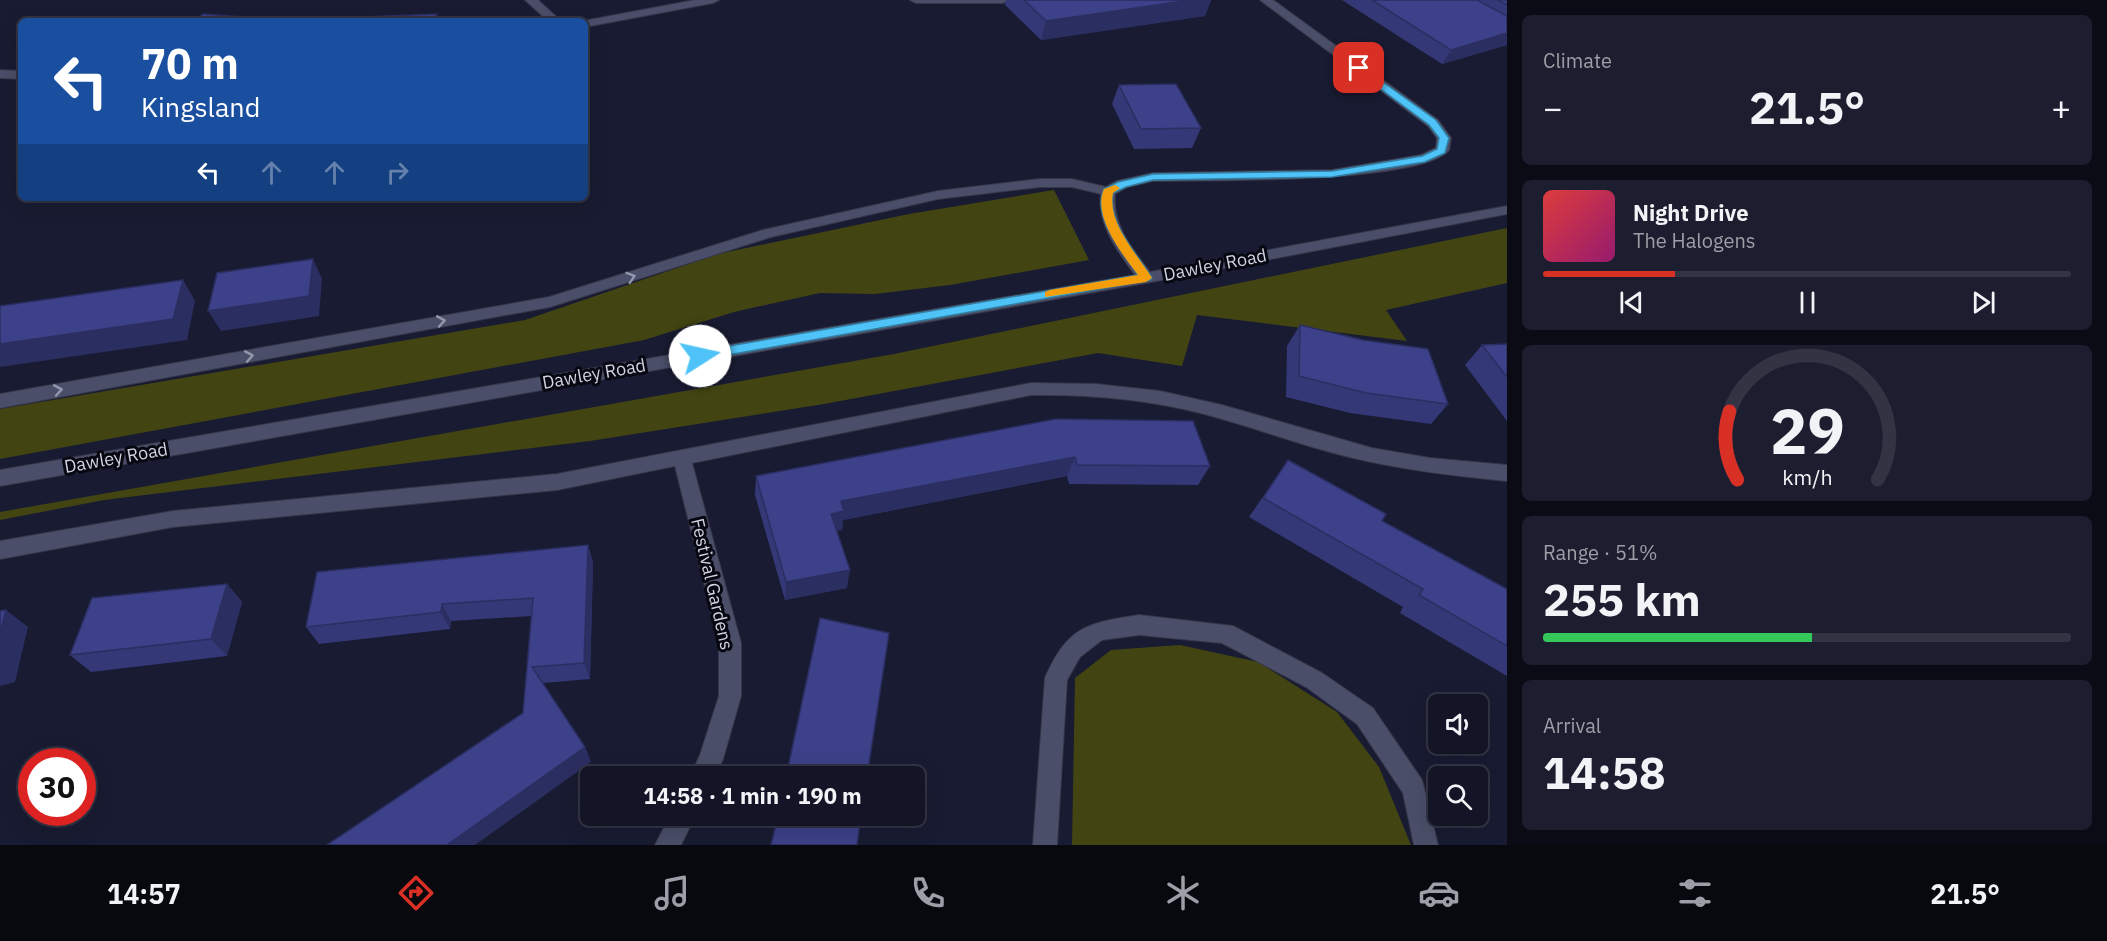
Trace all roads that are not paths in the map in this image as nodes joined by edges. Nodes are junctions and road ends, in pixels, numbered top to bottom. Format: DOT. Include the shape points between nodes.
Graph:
graph roads {
  1 [pos="531,0"];
  2 [pos="713,0"];
  3 [pos="916,0"];
  4 [pos="1003,0"];
  5 [pos="1266,0"];
  6 [pos="552,18"];
  7 [pos="588,23"];
  8 [pos="0,74"];
  9 [pos="18,75"];
  10 [pos="1108,192"];
  11 [pos="1507,210"];
  12 [pos="1146,278"];
  13 [pos="0,401"];
  14 [pos="682,459"];
  15 [pos="1507,473"];
  16 [pos="0,478"];
  17 [pos="0,550"];
  18 [pos="708,766"];
  19 [pos="677,826"];
  20 [pos="667,845"];
  21 [pos="1045,845"];
  22 [pos="1426,845"];
  1 -- 6 [label="street"];
  2 -- 7 [label="street"];
  3 -- 4 [label="street"];
  5 -- 10 [label="street" via="1433,123 1444,138 1442,150 1425,159 1332,174 1153,177 1122,184"];
  8 -- 9 [label="street"];
  10 -- 12 [label="street" via="1106,204 1115,230"];
  13 -- 10 [label="street, one-way" via="550,302 768,233 938,195 1040,183 1072,183"];
  11 -- 12 [label="street, Dawley Road"];
  12 -- 16 [label="street, Dawley Road"];
  14 -- 15 [label="street" via="1031,389 1081,388 1147,395 1205,408 1354,451"];
  14 -- 17 [label="street" via="557,482 173,519"];
  14 -- 18 [label="street, Festival Gardens" via="730,643 730,696"];
  19 -- 20 [label="street"];
  21 -- 22 [label="street" via="1056,678 1072,650 1097,631 1139,625 1225,633 1314,680 1365,716 1414,788"];
}
